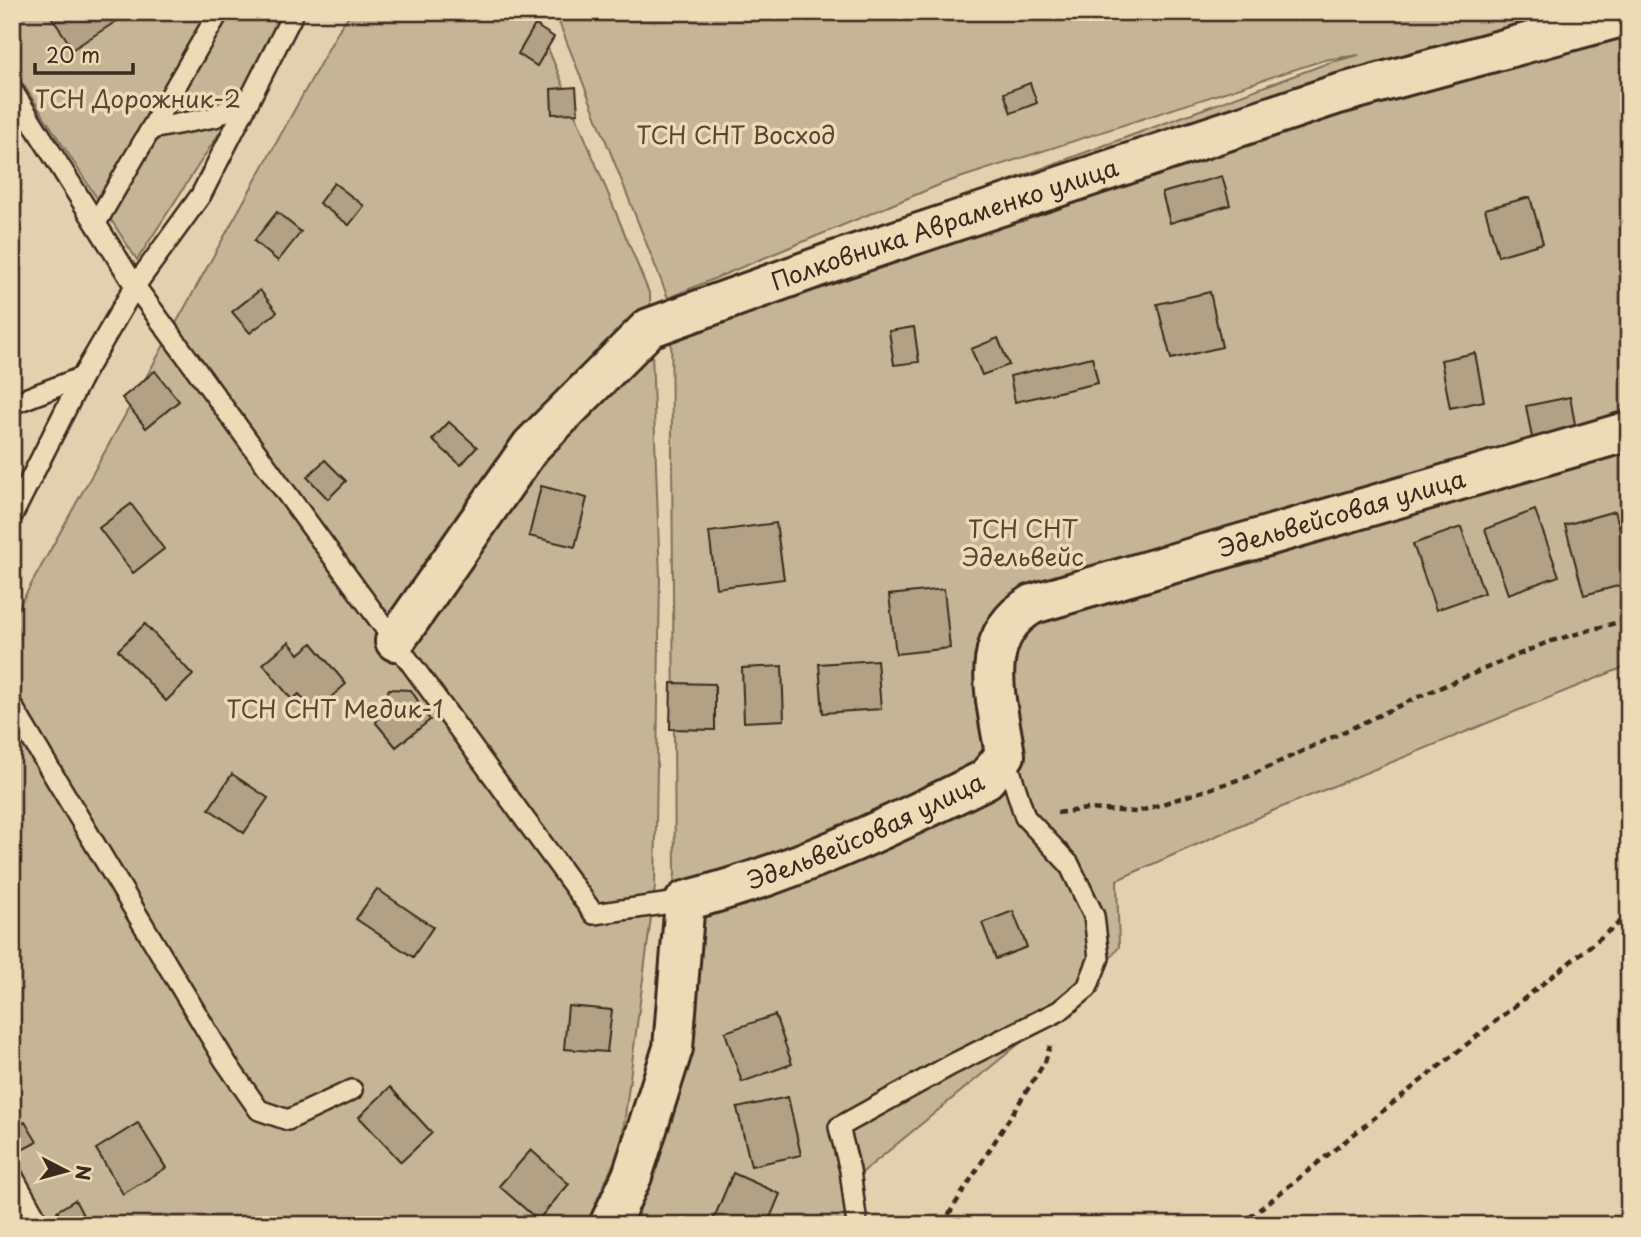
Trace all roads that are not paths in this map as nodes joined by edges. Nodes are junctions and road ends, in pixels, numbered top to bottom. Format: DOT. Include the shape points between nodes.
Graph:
graph roads {
  1 [pos="219,12"];
  2 [pos="295,12"];
  3 [pos="1629,15"];
  4 [pos="12,90"];
  5 [pos="252,95"];
  6 [pos="151,129"];
  7 [pos="96,223"];
  8 [pos="135,286"];
  9 [pos="82,377"];
  10 [pos="12,404"];
  11 [pos="1629,431"];
  12 [pos="12,516"];
  13 [pos="395,641"];
  14 [pos="12,706"];
  15 [pos="1005,755"];
  16 [pos="685,901"];
  17 [pos="352,1090"];
  18 [pos="12,1175"];
  19 [pos="40,1225"];
  20 [pos="609,1225"];
  21 [pos="857,1225"];
  1 -- 6 [label="lane"];
  2 -- 5 [label="lane"];
  3 -- 13 [label="street, Полковника Авраменко улица" via="1335,95 832,262 649,328 531,446"];
  4 -- 7 [label="lane"];
  5 -- 6 [label="lane" via="215,117"];
  5 -- 8 [label="lane" via="201,195"];
  6 -- 7 [label="lane"];
  7 -- 8 [label="lane"];
  8 -- 9 [label="lane"];
  8 -- 13 [label="lane"];
  9 -- 10 [label="lane"];
  9 -- 12 [label="lane"];
  11 -- 15 [label="street, Эдельвейсовая улица" via="1032,604 1010,620 996,643"];
  13 -- 16 [label="lane" via="594,914"];
  14 -- 17 [label="lane" via="259,1110 288,1120"];
  15 -- 16 [label="street, Эдельвейсовая улица" via="986,779 912,816 808,863"];
  15 -- 21 [label="lane" via="1025,817 1069,864 1094,915 1099,958 1087,988 1059,1011 839,1128"];
  16 -- 20 [label="street" via="673,1048 632,1176"];
  18 -- 19 [label="lane"];
}
